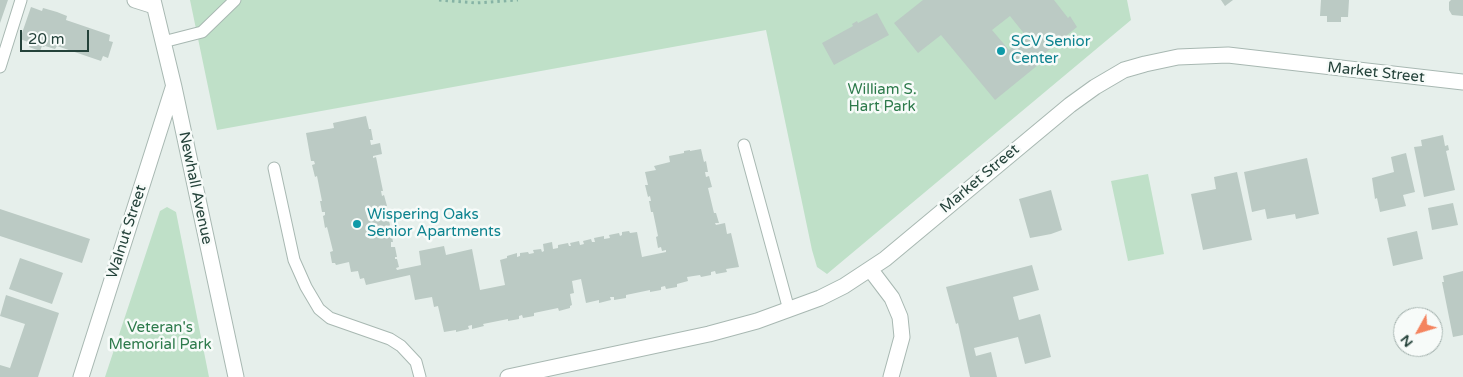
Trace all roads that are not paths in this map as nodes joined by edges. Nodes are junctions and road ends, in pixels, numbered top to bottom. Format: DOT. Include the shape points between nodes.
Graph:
graph roads {
  1 [pos="21,0"];
  2 [pos="135,0"];
  3 [pos="235,0"];
  4 [pos="154,3"];
  5 [pos="163,42"];
  6 [pos="0,67"];
  7 [pos="1463,82"];
  8 [pos="174,87"];
  9 [pos="744,145"];
  10 [pos="274,168"];
  11 [pos="870,269"];
  12 [pos="789,310"];
  13 [pos="81,377"];
  14 [pos="236,377"];
  15 [pos="420,377"];
  16 [pos="508,377"];
  17 [pos="891,377"];
  1 -- 6 [label="lane"];
  2 -- 4 [label="street"];
  3 -- 5 [label="lane" via="202,32"];
  4 -- 5 [label="street, Newhall Avenue"];
  5 -- 8 [label="street, Newhall Avenue"];
  7 -- 11 [label="street, Market Street" via="1228,56 1178,57 1124,70 1070,105"];
  8 -- 13 [label="street, Walnut Street"];
  8 -- 14 [label="street, Newhall Avenue"];
  9 -- 12 [label="lane"];
  10 -- 15 [label="lane" via="294,260 319,309 330,318 401,346 416,362"];
  11 -- 12 [label="street, Market Street" via="844,286"];
  11 -- 17 [label="street" via="892,298 900,317 902,336"];
  12 -- 16 [label="street, Market Street" via="709,334"];
}
